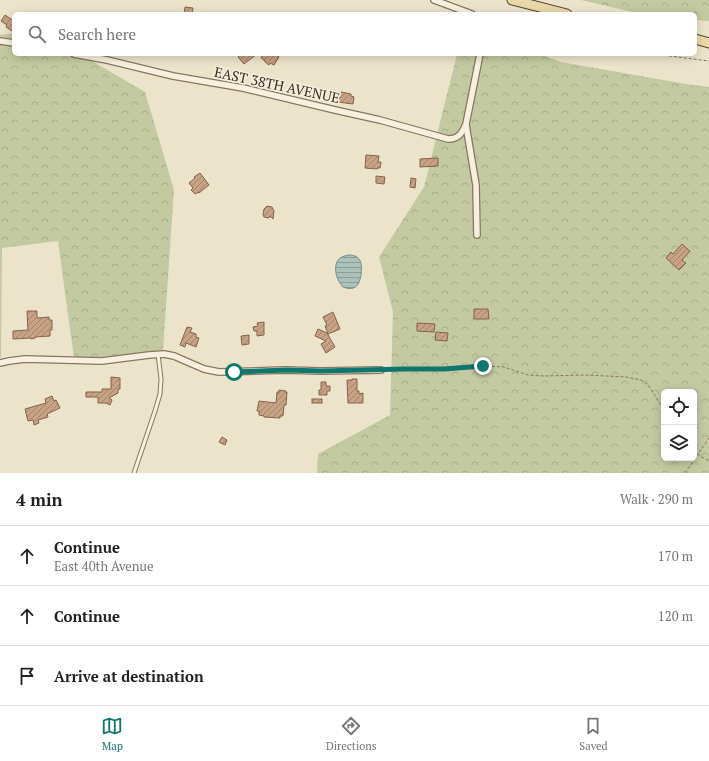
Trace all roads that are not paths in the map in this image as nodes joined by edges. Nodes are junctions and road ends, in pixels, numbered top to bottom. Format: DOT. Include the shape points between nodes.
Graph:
graph roads {
  1 [pos="434,0"];
  2 [pos="512,0"];
  3 [pos="467,12"];
  4 [pos="559,12"];
  5 [pos="697,38"];
  6 [pos="697,39"];
  7 [pos="709,39"];
  8 [pos="0,41"];
  9 [pos="12,43"];
  10 [pos="709,44"];
  11 [pos="85,56"];
  12 [pos="480,56"];
  13 [pos="466,124"];
  14 [pos="477,235"];
  15 [pos="158,354"];
  16 [pos="0,363"];
  17 [pos="381,370"];
  18 [pos="134,473"];
  1 -- 3 [label="street"];
  2 -- 4 [label="main road"];
  5 -- 7 [label="main road"];
  6 -- 10 [label="main road"];
  8 -- 9 [label="street"];
  11 -- 13 [label="street, EAST 38TH AVENUE" via="173,76 243,88 380,120 448,140 461,135"];
  12 -- 13 [label="street, EAST 38TH AVENUE"];
  13 -- 14 [label="street, EAST 38TH AVENUE" via="476,185"];
  15 -- 16 [label="street" via="102,361 25,359"];
  15 -- 17 [label="street" via="174,356 204,369 219,372"];
  15 -- 18 [label="lane" via="160,394"];
}
